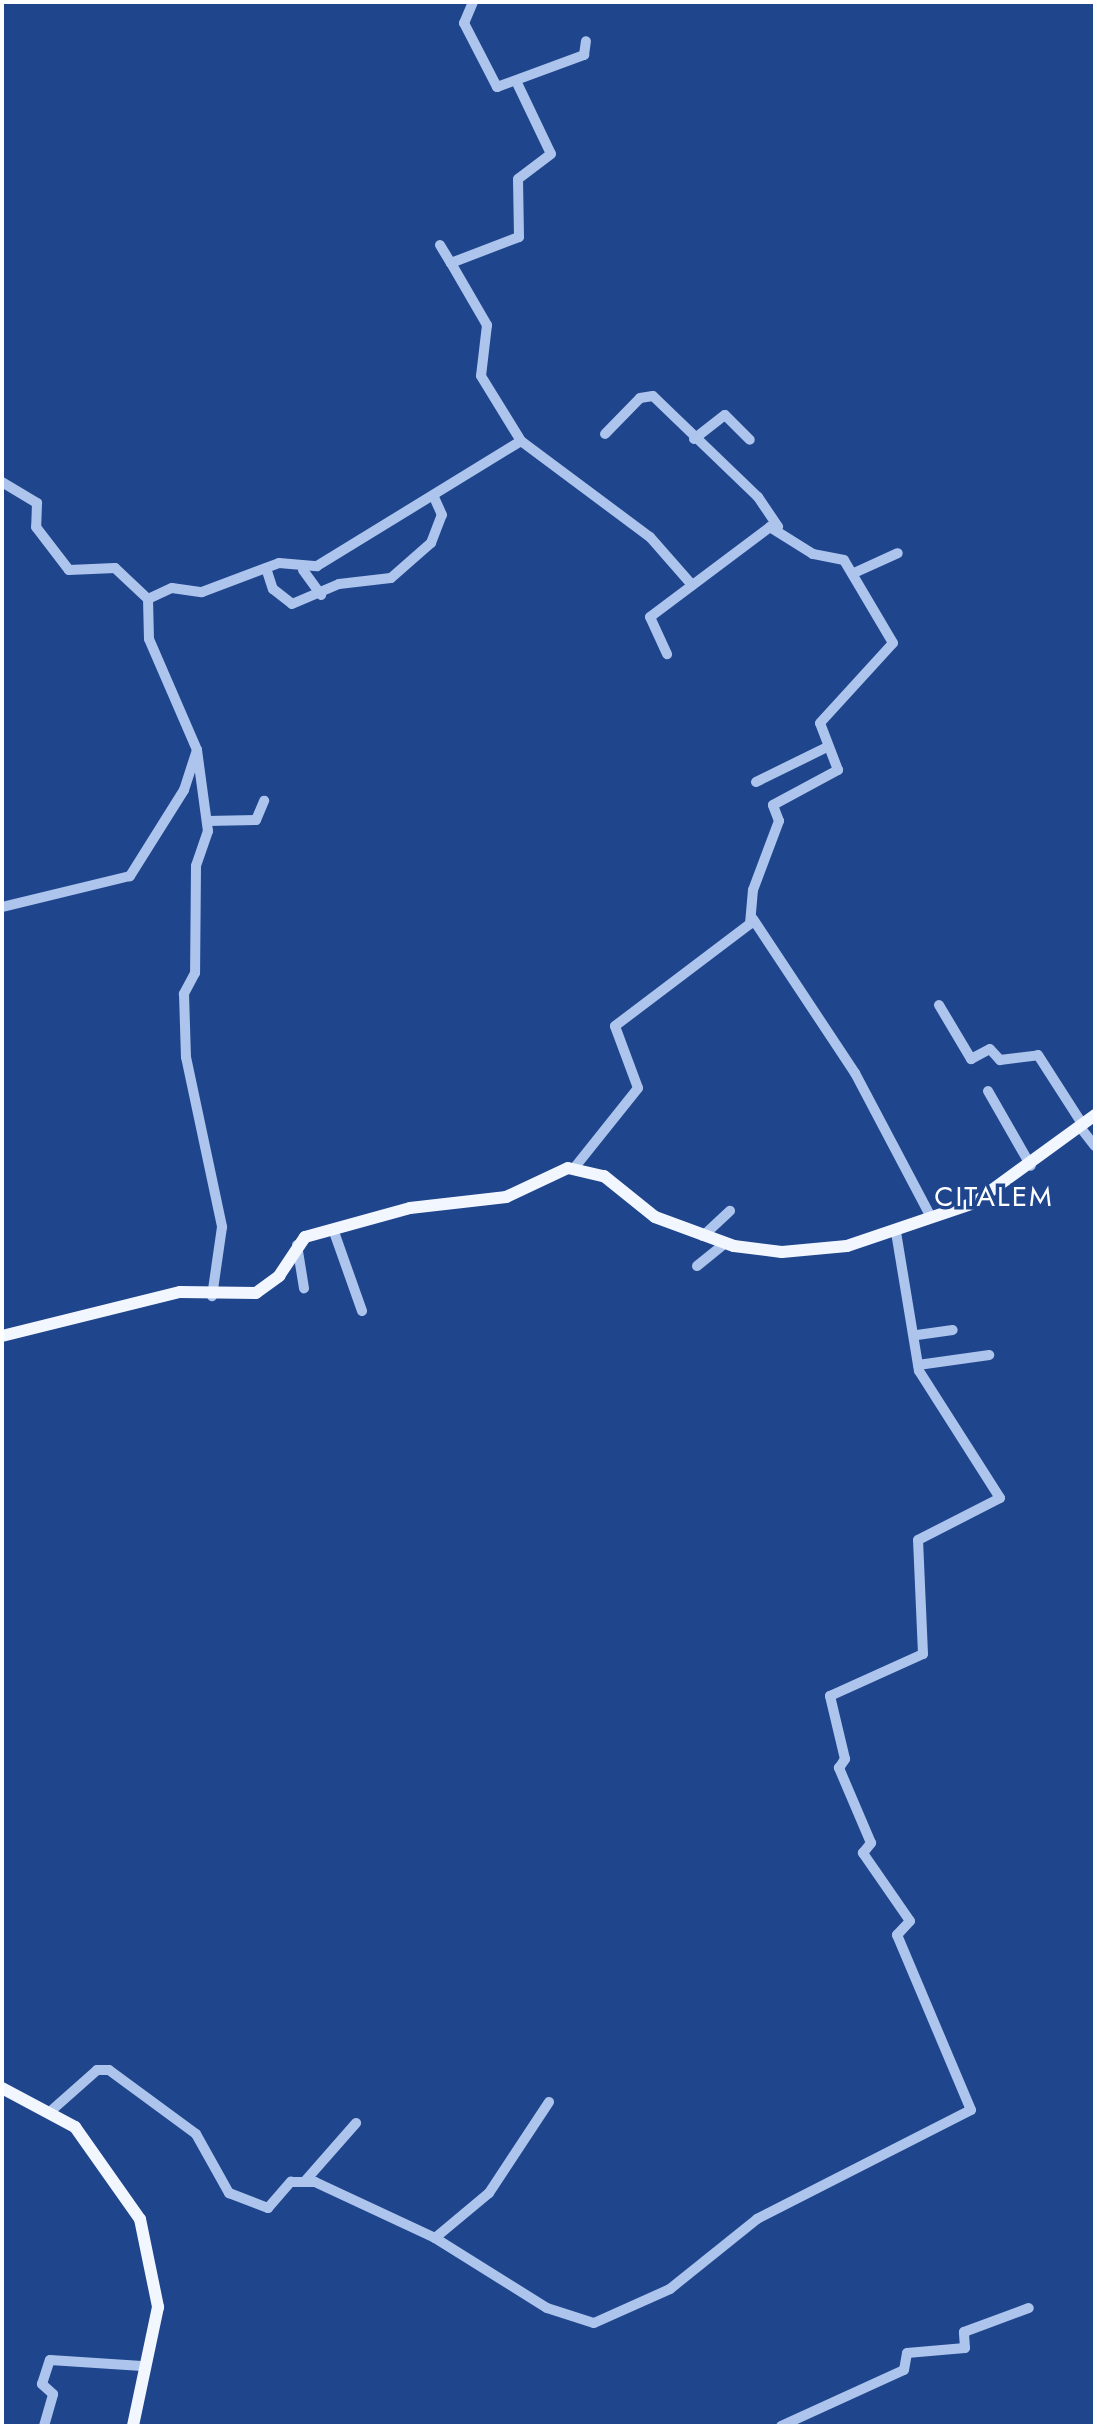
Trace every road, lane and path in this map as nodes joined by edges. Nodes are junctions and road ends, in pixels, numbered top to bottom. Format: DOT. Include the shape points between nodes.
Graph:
graph roads {
  1 [pos="473,2"];
  2 [pos="586,41"];
  3 [pos="518,85"];
  4 [pos="440,245"];
  5 [pos="451,263"];
  6 [pos="605,434"];
  7 [pos="694,439"];
  8 [pos="750,440"];
  9 [pos="521,441"];
  10 [pos="2,482"];
  11 [pos="435,499"];
  12 [pos="778,527"];
  13 [pos="898,553"];
  14 [pos="266,568"];
  15 [pos="303,570"];
  16 [pos="854,573"];
  17 [pos="692,585"];
  18 [pos="321,595"];
  19 [pos="148,599"];
  20 [pos="667,654"];
  21 [pos="827,747"];
  22 [pos="197,750"];
  23 [pos="756,782"];
  24 [pos="264,801"];
  25 [pos="207,821"];
  26 [pos="2,907"];
  27 [pos="753,919"];
  28 [pos="939,1005"];
  29 [pos="988,1091"];
  30 [pos="1095,1115"];
  31 [pos="1082,1126"];
  32 [pos="1095,1146"];
  33 [pos="1031,1166"];
  34 [pos="575,1167"];
  35 [pos="730,1211"];
  36 [pos="931,1217"];
  37 [pos="333,1229"];
  38 [pos="896,1232"];
  39 [pos="703,1236"];
  40 [pos="296,1243"];
  41 [pos="725,1243"];
  42 [pos="697,1266"];
  43 [pos="304,1288"];
  44 [pos="212,1296"];
  45 [pos="362,1311"];
  46 [pos="953,1330"];
  47 [pos="917,1335"];
  48 [pos="2,1336"];
  49 [pos="989,1355"];
  50 [pos="918,1365"];
  51 [pos="2,2088"];
  52 [pos="549,2102"];
  53 [pos="52,2110"];
  54 [pos="356,2123"];
  55 [pos="306,2180"];
  56 [pos="435,2238"];
  57 [pos="1029,2308"];
  58 [pos="131,2366"];
  59 [pos="44,2426"];
  60 [pos="133,2426"];
  61 [pos="781,2426"];
  1 -- 3 [label="street" via="464,23 488,73 497,87"];
  2 -- 3 [label="street" via="584,55"];
  3 -- 5 [label="street" via="551,154 518,179 519,237"];
  4 -- 5 [label="street"];
  5 -- 9 [label="street" via="485,320 481,376"];
  6 -- 7 [label="street" via="649,395"];
  7 -- 8 [label="street" via="725,415"];
  7 -- 12 [label="street" via="758,497"];
  9 -- 11 [label="street"];
  9 -- 17 [label="street" via="650,537"];
  10 -- 19 [label="street" via="37,503 36,527 69,570 115,568"];
  11 -- 15 [label="street"];
  11 -- 18 [label="street" via="440,524 410,569"];
  12 -- 16 [label="street" via="813,554 841,558"];
  12 -- 17 [label="street" via="757,532"];
  13 -- 16 [label="street"];
  14 -- 15 [label="street" via="282,563"];
  14 -- 18 [label="street" via="273,589 292,604"];
  14 -- 19 [label="street" via="202,592 172,588"];
  15 -- 18 [label="street"];
  16 -- 21 [label="street" via="893,643 820,723"];
  17 -- 20 [label="street" via="649,619"];
  19 -- 22 [label="street" via="149,639"];
  21 -- 23 [label="street"];
  21 -- 27 [label="street" via="838,764 835,774 773,805 778,826 753,890"];
  22 -- 25 [label="street"];
  22 -- 26 [label="street" via="184,790 130,876"];
  24 -- 25 [label="street" via="256,820"];
  25 -- 44 [label="street" via="196,866 195,973 184,994 186,1057 222,1227"];
  27 -- 34 [label="street" via="688,977 669,981 615,1026 614,1040 639,1085"];
  27 -- 36 [label="street" via="855,1073"];
  28 -- 31 [label="street" via="971,1059 990,1049 1000,1060 1038,1055"];
  29 -- 33 [label="street"];
  30 -- 31 [label="main road"];
  31 -- 32 [label="street"];
  31 -- 33 [label="main road"];
  33 -- 36 [label="main road" via="974,1203"];
  34 -- 37 [label="main road" via="506,1197 432,1204"];
  34 -- 39 [label="main road" via="617,1183 655,1217"];
  35 -- 39 [label="street"];
  36 -- 38 [label="main road"];
  37 -- 40 [label="main road"];
  37 -- 45 [label="street"];
  38 -- 41 [label="main road" via="828,1250"];
  38 -- 47 [label="street"];
  39 -- 41 [label="main road"];
  40 -- 43 [label="street"];
  40 -- 44 [label="main road" via="262,1290"];
  41 -- 42 [label="street"];
  44 -- 48 [label="main road" via="180,1292"];
  46 -- 47 [label="street"];
  47 -- 50 [label="street"];
  49 -- 50 [label="street"];
  50 -- 56 [label="street" via="999,1500 918,1540 923,1654 830,1696 845,1759 839,1768 871,1843 863,1853 910,1921 897,1935 972,2108 757,2219 670,2289 615,2318 594,2323 563,2316"];
  51 -- 53 [label="main road"];
  52 -- 56 [label="street" via="489,2193"];
  53 -- 55 [label="street" via="105,2068 196,2134 229,2193 268,2208 291,2182"];
  53 -- 58 [label="main road" via="116,2177 146,2236 158,2307"];
  54 -- 55 [label="street"];
  55 -- 56 [label="street"];
  57 -- 61 [label="street" via="964,2332 965,2348 907,2353 908,2368"];
  58 -- 59 [label="street" via="50,2360 42,2384 53,2394"];
  58 -- 60 [label="main road"];
}
